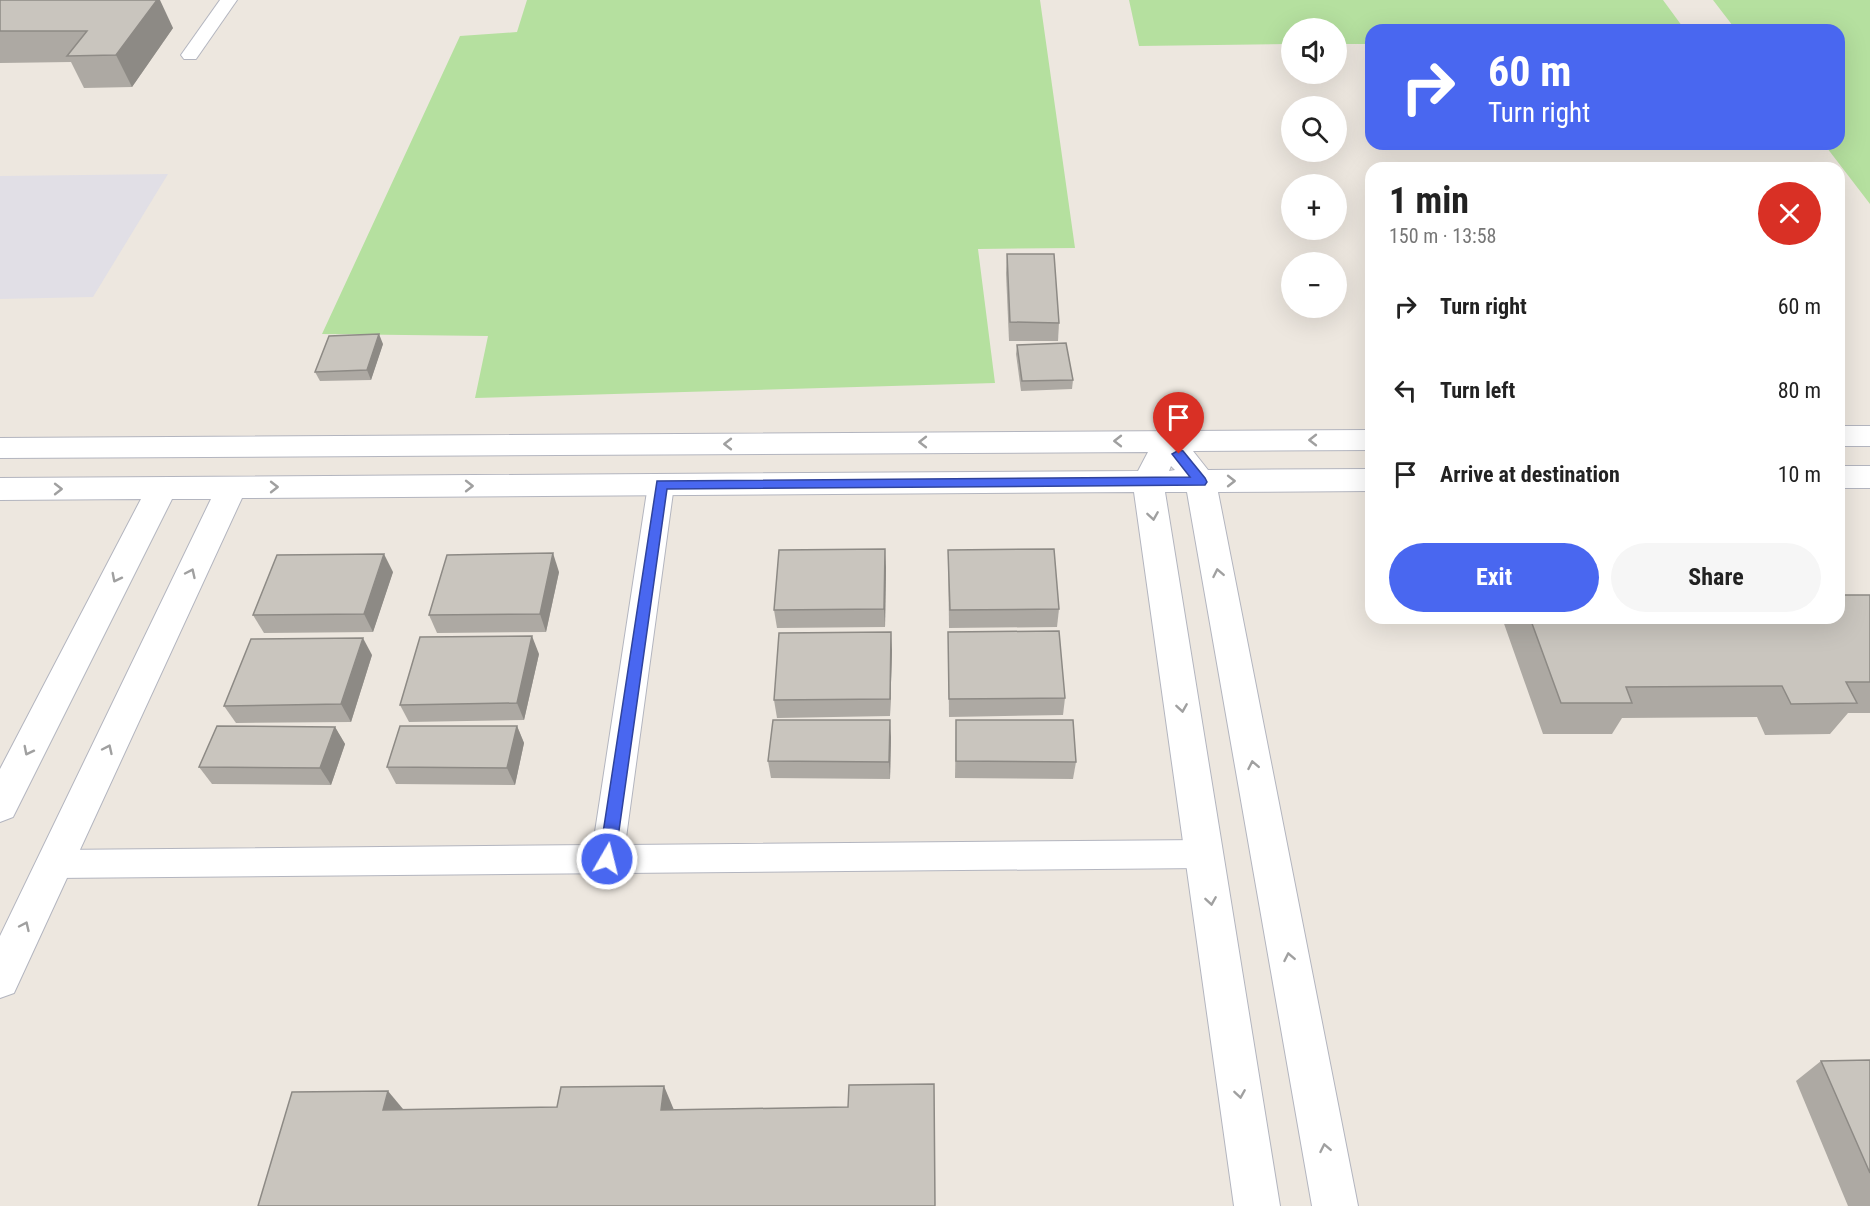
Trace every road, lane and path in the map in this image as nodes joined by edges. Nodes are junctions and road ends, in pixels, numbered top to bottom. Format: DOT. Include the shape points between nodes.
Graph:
graph roads {
  1 [pos="229,0"];
  2 [pos="190,55"];
  3 [pos="1845,436"];
  4 [pos="1870,436"];
  5 [pos="1365,440"];
  6 [pos="1168,441"];
  7 [pos="0,448"];
  8 [pos="1845,477"];
  9 [pos="1870,477"];
  10 [pos="1365,480"];
  11 [pos="1148,482"];
  12 [pos="1201,482"];
  13 [pos="662,485"];
  14 [pos="162,488"];
  15 [pos="231,488"];
  16 [pos="0,489"];
  17 [pos="0,806"];
  18 [pos="1204,854"];
  19 [pos="607,859"];
  20 [pos="54,864"];
  21 [pos="0,979"];
  22 [pos="1257,1206"];
  23 [pos="1335,1206"];
  1 -- 2 [label="lane"];
  3 -- 4 [label="street"];
  5 -- 6 [label="street, one-way"];
  6 -- 7 [label="street, one-way"];
  6 -- 11 [label="street"];
  6 -- 12 [label="street"];
  8 -- 9 [label="street"];
  12 -- 10 [label="street, one-way"];
  11 -- 12 [label="street"];
  11 -- 13 [label="street"];
  11 -- 18 [label="street, one-way"];
  23 -- 12 [label="street, one-way"];
  15 -- 13 [label="street, one-way"];
  13 -- 19 [label="lane"];
  14 -- 15 [label="street"];
  16 -- 14 [label="street, one-way"];
  14 -- 17 [label="street, one-way"];
  20 -- 15 [label="street, one-way"];
  18 -- 19 [label="lane"];
  18 -- 22 [label="street, one-way"];
  19 -- 20 [label="lane"];
  21 -- 20 [label="street, one-way"];
}
